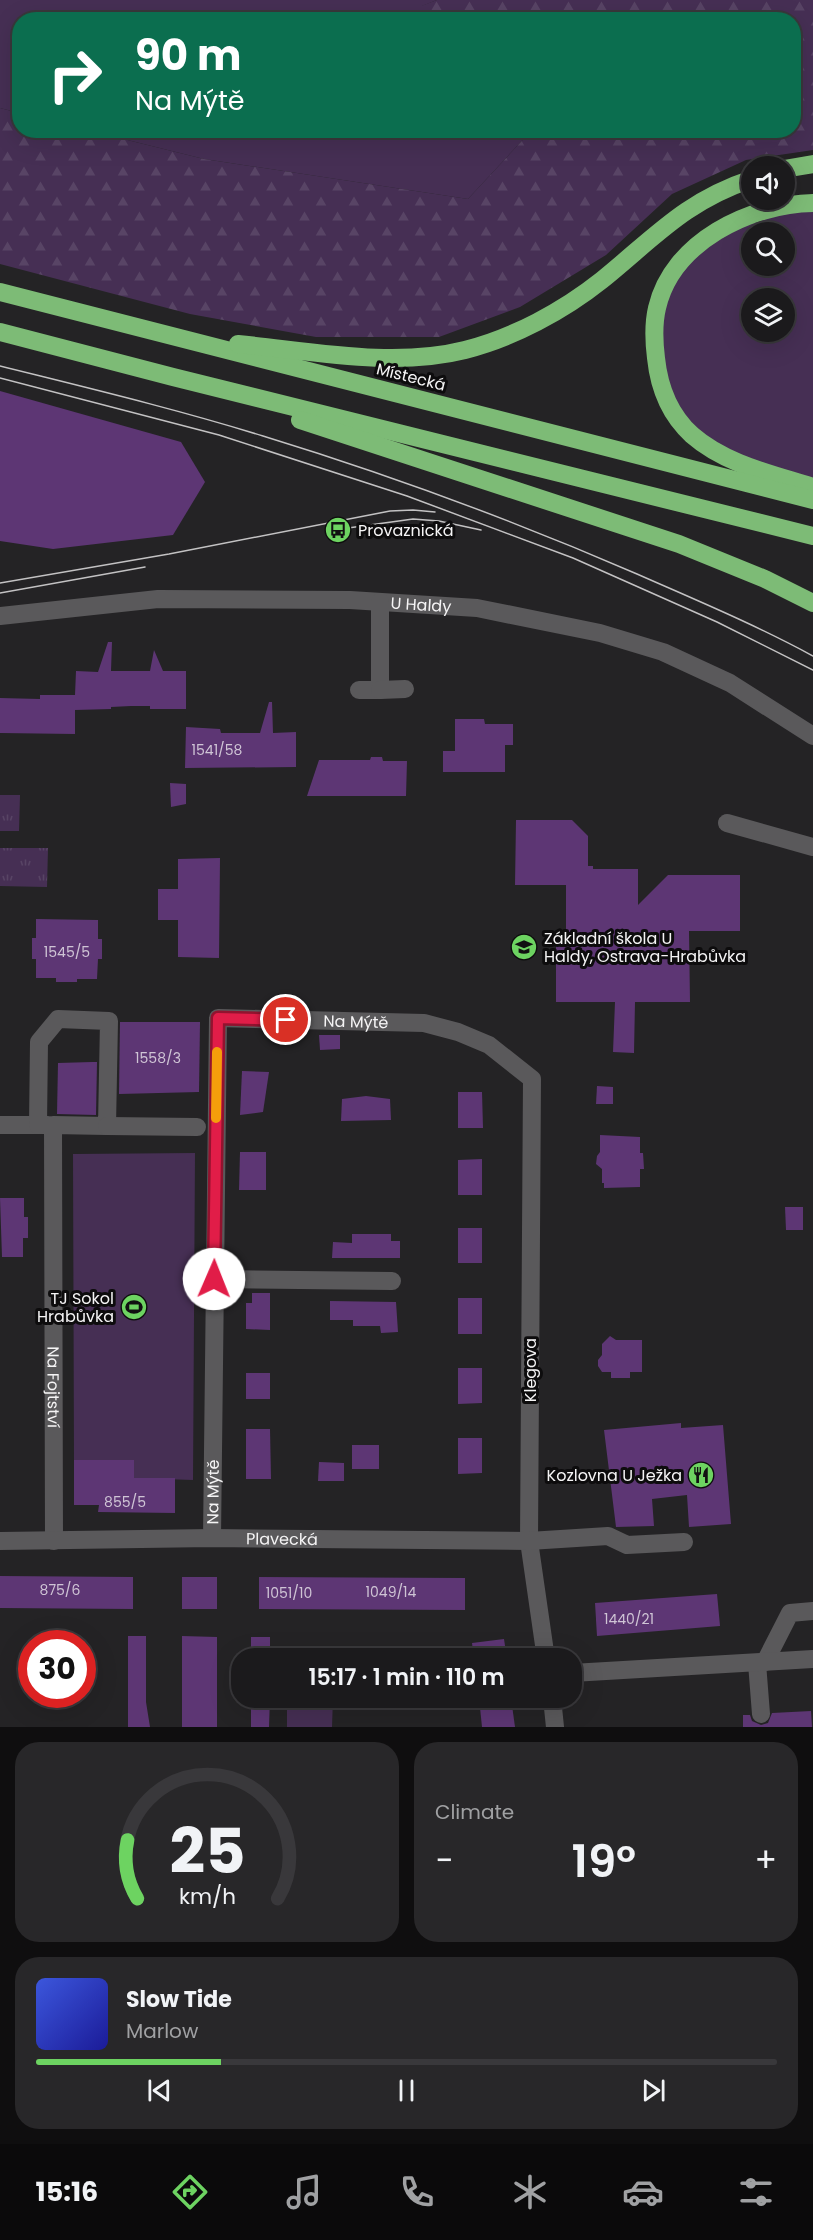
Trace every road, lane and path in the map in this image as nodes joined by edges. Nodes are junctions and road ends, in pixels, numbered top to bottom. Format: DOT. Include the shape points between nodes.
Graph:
graph roads {
  1 [pos="813,164"];
  2 [pos="795,167"];
  3 [pos="741,183"];
  4 [pos="813,203"];
  5 [pos="0,292"];
  6 [pos="0,332"];
  7 [pos="175,337"];
  8 [pos="173,377"];
  9 [pos="813,487"];
  10 [pos="813,500"];
  11 [pos="813,536"];
  12 [pos="380,602"];
  13 [pos="813,603"];
  14 [pos="0,616"];
  15 [pos="405,689"];
  16 [pos="359,690"];
  17 [pos="380,690"];
  18 [pos="813,736"];
  19 [pos="727,823"];
  20 [pos="813,848"];
  21 [pos="532,1079"];
  22 [pos="0,1125"];
  23 [pos="45,1125"];
  24 [pos="107,1126"];
  25 [pos="197,1127"];
  26 [pos="214,1279"];
  27 [pos="392,1281"];
  28 [pos="212,1538"];
  29 [pos="0,1541"];
  30 [pos="54,1541"];
  31 [pos="529,1541"];
  32 [pos="684,1542"];
  33 [pos="813,1611"];
  34 [pos="544,1648"];
  35 [pos="813,1659"];
  36 [pos="761,1662"];
  37 [pos="582,1672"];
  38 [pos="553,1708"];
  39 [pos="760,1714"];
  40 [pos="555,1727"];
  1 -- 2 [label="highway"];
  3 -- 7 [label="highway" via="676,216 602,280 538,321 465,351 372,357"];
  4 -- 9 [label="highway" via="768,210 738,220 687,255 661,294 654,344 663,394 692,435 740,463"];
  5 -- 7 [label="highway, Místecká"];
  6 -- 8 [label="highway"];
  7 -- 10 [label="highway, Místecká"];
  8 -- 11 [label="highway"];
  8 -- 13 [label="highway" via="679,544 755,574"];
  12 -- 14 [label="street, U Haldy" via="158,600"];
  12 -- 17 [label="street"];
  12 -- 18 [label="street, U Haldy" via="477,608 600,633 663,652 730,682"];
  15 -- 17 [label="street"];
  16 -- 17 [label="street"];
  19 -- 20 [label="street"];
  21 -- 26 [label="street, Na Mýtě" via="489,1045 424,1023 218,1018"];
  21 -- 31 [label="street, Klegova"];
  22 -- 23 [label="street"];
  23 -- 24 [label="street"];
  23 -- 24 [label="street, Na Fojtství" via="39,1042 58,1020 78,1020 109,1021"];
  23 -- 30 [label="street, Na Fojtství"];
  24 -- 25 [label="street"];
  26 -- 27 [label="street"];
  26 -- 28 [label="street, Na Mýtě"];
  28 -- 30 [label="street, Plavecká"];
  28 -- 31 [label="street, Plavecká"];
  29 -- 30 [label="street, Plavecká"];
  31 -- 32 [label="street, Plavecká" via="608,1536 627,1545"];
  31 -- 34 [label="street, Klegova"];
  33 -- 36 [label="street" via="790,1613"];
  35 -- 36 [label="street"];
  36 -- 37 [label="street"];
  36 -- 39 [label="street"];
  38 -- 40 [label="street"];
}
